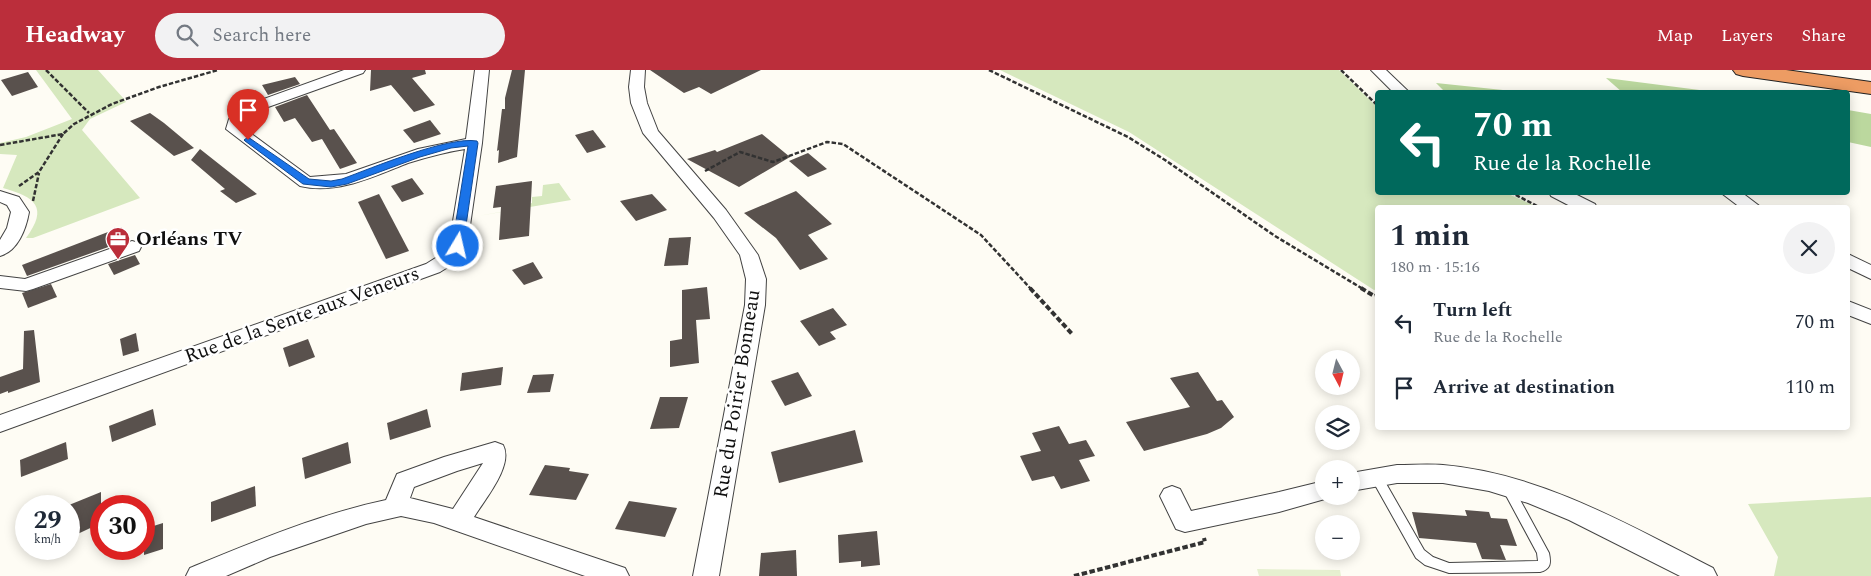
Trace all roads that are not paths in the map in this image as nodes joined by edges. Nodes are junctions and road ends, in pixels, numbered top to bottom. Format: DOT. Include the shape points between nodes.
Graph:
graph roads {
  1 [pos="358,70"];
  2 [pos="482,70"];
  3 [pos="638,70"];
  4 [pos="1378,70"];
  5 [pos="1743,70"];
  6 [pos="1825,70"];
  7 [pos="1871,76"];
  8 [pos="1871,88"];
  9 [pos="1399,90"];
  10 [pos="474,143"];
  11 [pos="1563,195"];
  12 [pos="1733,195"];
  13 [pos="0,196"];
  14 [pos="1583,205"];
  15 [pos="1749,205"];
  16 [pos="132,246"];
  17 [pos="0,250"];
  18 [pos="1850,261"];
  19 [pos="1871,273"];
  20 [pos="0,282"];
  21 [pos="1850,309"];
  22 [pos="1871,317"];
  23 [pos="0,424"];
  24 [pos="1376,476"];
  25 [pos="1360,480"];
  26 [pos="1508,488"];
  27 [pos="1315,492"];
  28 [pos="1172,496"];
  29 [pos="395,507"];
  30 [pos="458,522"];
  31 [pos="199,576"];
  32 [pos="616,576"];
  33 [pos="706,576"];
  34 [pos="1704,576"];
  1 -- 10 [label="street" via="252,108 235,122 234,129 306,182 318,183 344,182 417,155"];
  2 -- 10 [label="street, Rue de la Sente aux Veneurs"];
  3 -- 33 [label="street, Rue du Poirier Bonneau" via="636,92 651,134 736,235 749,255 756,279 754,313"];
  4 -- 9 [label="street"];
  5 -- 8 [label="highway"];
  6 -- 7 [label="highway"];
  10 -- 23 [label="street, Rue de la Sente aux Veneurs" via="458,246 433,268"];
  11 -- 14 [label="street"];
  12 -- 15 [label="street"];
  13 -- 17 [label="street" via="13,201 20,212 18,227 8,244"];
  16 -- 20 [label="street" via="26,285"];
  18 -- 19 [label="street"];
  21 -- 22 [label="street"];
  24 -- 25 [label="street"];
  24 -- 26 [label="street" via="1432,472"];
  24 -- 26 [label="lane" via="1420,554 1429,561 1449,568 1540,568 1545,562 1543,553"];
  26 -- 34 [label="street" via="1546,499 1611,528"];
  27 -- 28 [label="street" via="1185,522"];
  29 -- 30 [label="street" via="435,513"];
  29 -- 30 [label="street" via="405,481 495,451 494,465"];
  29 -- 31 [label="street" via="365,514 261,550"];
  30 -- 32 [label="street"];
}
